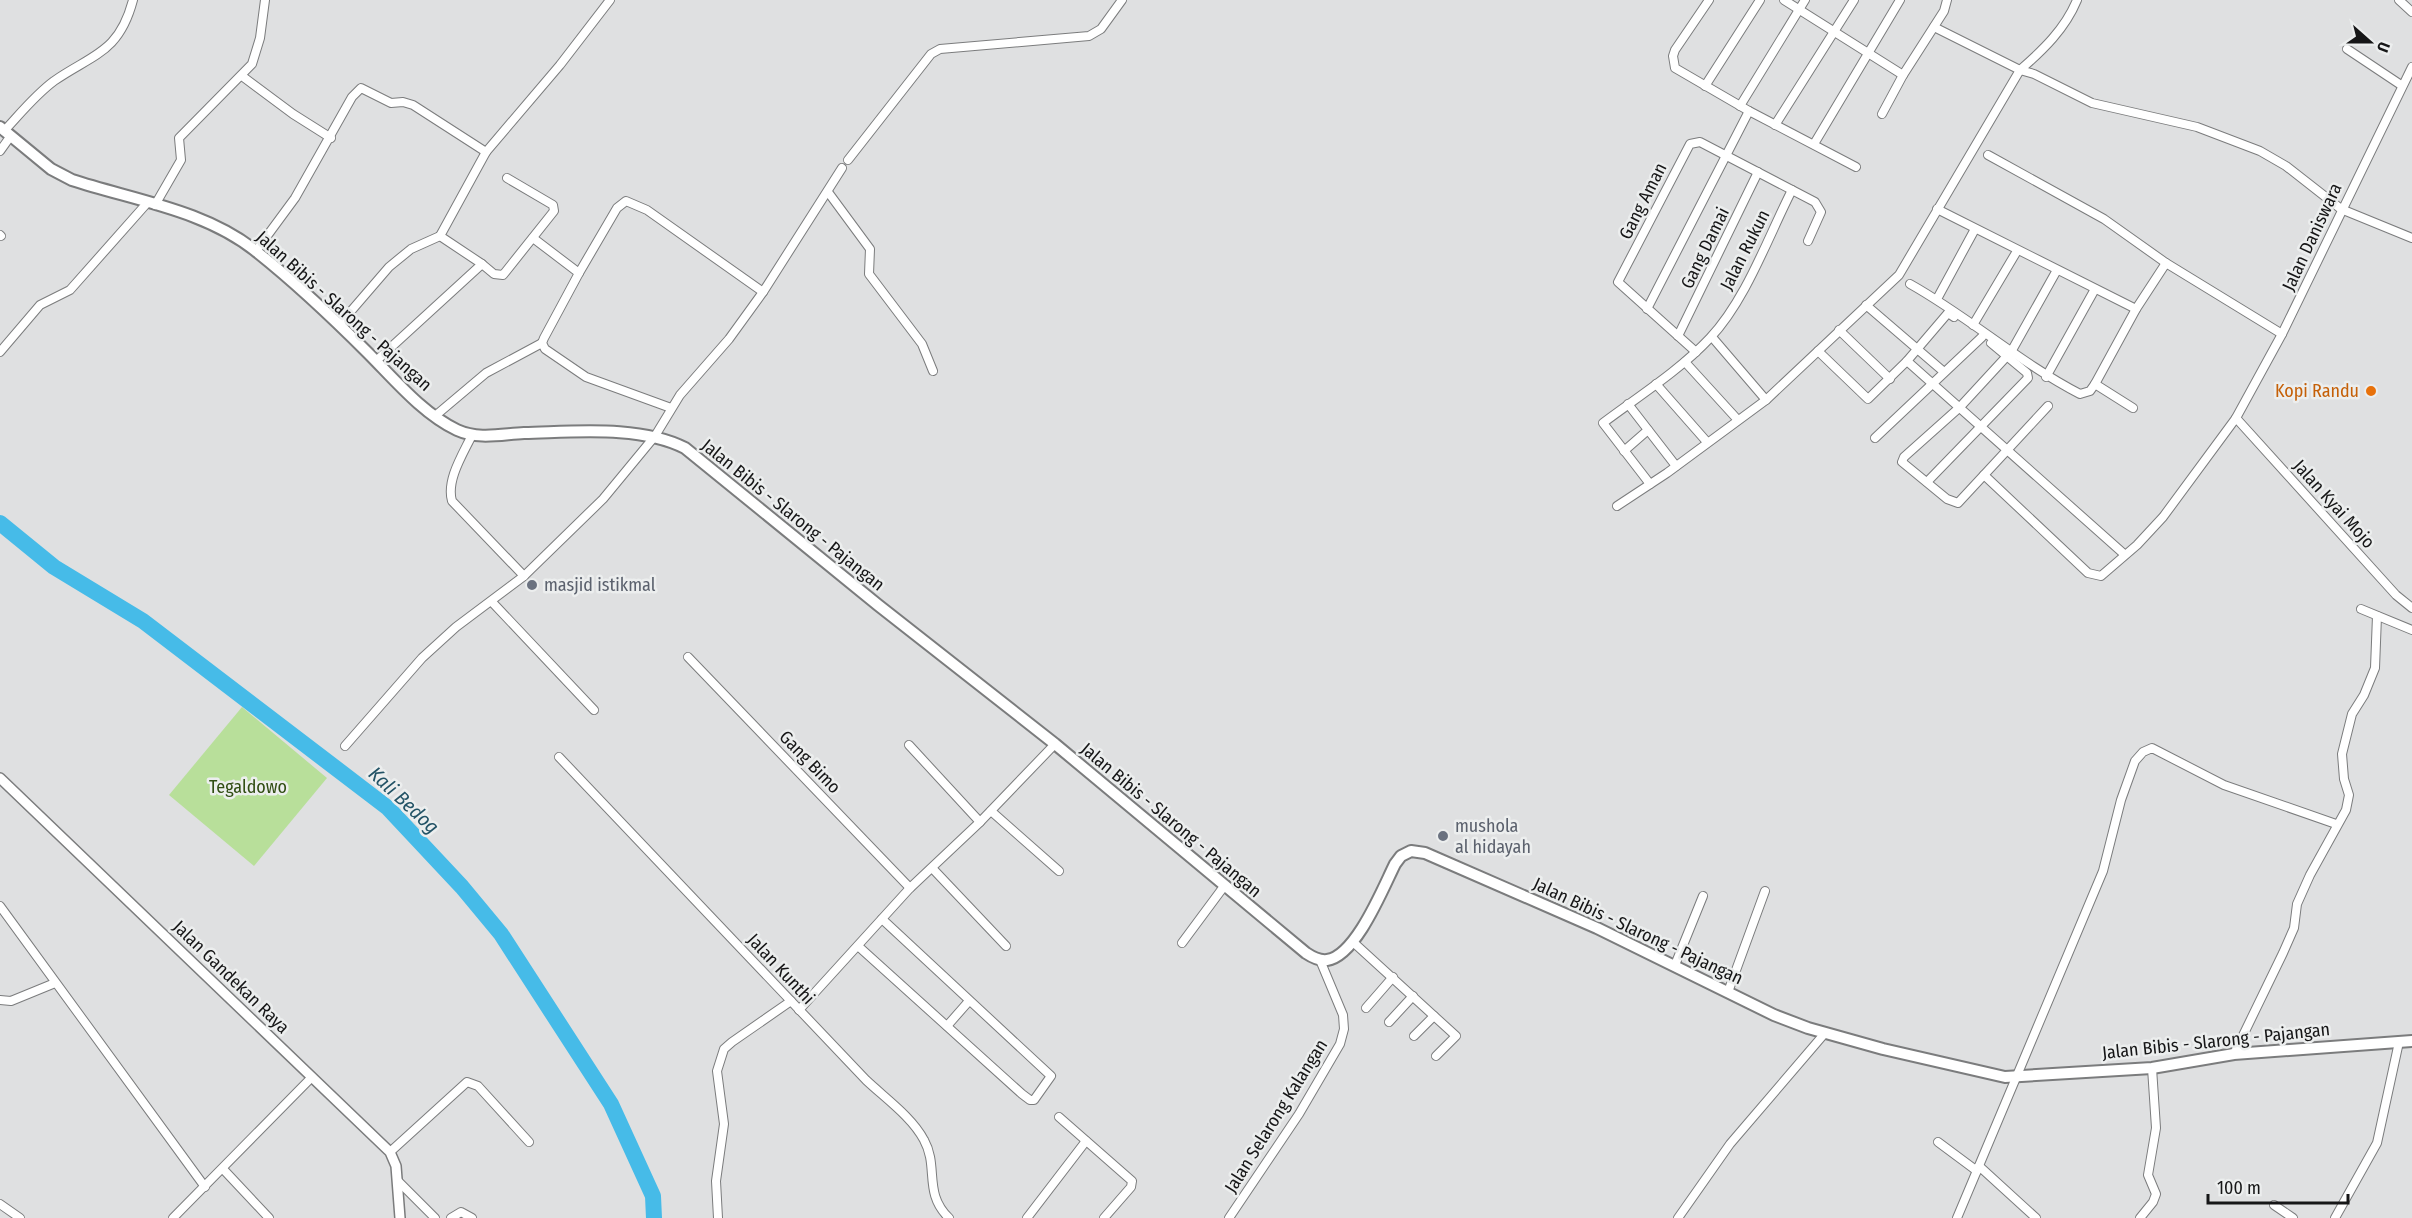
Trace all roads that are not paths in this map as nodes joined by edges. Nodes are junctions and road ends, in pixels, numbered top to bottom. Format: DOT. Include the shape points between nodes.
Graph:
graph roads {
  1 [pos="132,0"];
  2 [pos="265,0"];
  3 [pos="610,0"];
  4 [pos="1122,0"];
  5 [pos="1709,0"];
  6 [pos="1760,0"];
  7 [pos="1784,0"];
  8 [pos="1805,0"];
  9 [pos="1854,0"];
  10 [pos="1900,0"];
  11 [pos="1947,0"];
  12 [pos="2077,0"];
  13 [pos="2399,0"];
  14 [pos="1800,10"];
  15 [pos="2412,12"];
  16 [pos="1934,27"];
  17 [pos="1833,31"];
  18 [pos="2347,49"];
  19 [pos="1867,53"];
  20 [pos="2412,67"];
  21 [pos="2020,70"];
  22 [pos="1903,75"];
  23 [pos="242,76"];
  24 [pos="2401,85"];
  25 [pos="1705,86"];
  26 [pos="1740,106"];
  27 [pos="1749,111"];
  28 [pos="1882,114"];
  29 [pos="1775,125"];
  30 [pos="4,132"];
  31 [pos="331,138"];
  32 [pos="1814,144"];
  33 [pos="0,151"];
  34 [pos="486,152"];
  35 [pos="1725,155"];
  36 [pos="1988,155"];
  37 [pos="848,160"];
  38 [pos="1856,167"];
  39 [pos="842,168"];
  40 [pos="1758,172"];
  41 [pos="507,178"];
  42 [pos="1792,190"];
  43 [pos="828,192"];
  44 [pos="152,204"];
  45 [pos="1937,209"];
  46 [pos="2341,209"];
  47 [pos="1975,230"];
  48 [pos="440,236"];
  49 [pos="533,238"];
  50 [pos="2412,238"];
  51 [pos="1808,241"];
  52 [pos="256,251"];
  53 [pos="2017,251"];
  54 [pos="2166,263"];
  55 [pos="482,264"];
  56 [pos="2057,270"];
  57 [pos="579,273"];
  58 [pos="1910,284"];
  59 [pos="2095,289"];
  60 [pos="763,292"];
  61 [pos="1937,299"];
  62 [pos="1866,305"];
  63 [pos="1647,309"];
  64 [pos="2136,309"];
  65 [pos="339,325"];
  66 [pos="1973,325"];
  67 [pos="1839,330"];
  68 [pos="2282,334"];
  69 [pos="1678,336"];
  70 [pos="1712,337"];
  71 [pos="1982,337"];
  72 [pos="542,344"];
  73 [pos="1917,350"];
  74 [pos="1696,351"];
  75 [pos="1818,351"];
  76 [pos="0,352"];
  77 [pos="2009,354"];
  78 [pos="376,361"];
  79 [pos="1685,362"];
  80 [pos="1907,362"];
  81 [pos="933,371"];
  82 [pos="1944,372"];
  83 [pos="2046,377"];
  84 [pos="1890,379"];
  85 [pos="1656,384"];
  86 [pos="1933,384"];
  87 [pos="2095,384"];
  88 [pos="1766,399"];
  89 [pos="1628,404"];
  90 [pos="2048,406"];
  91 [pos="1960,407"];
  92 [pos="670,408"];
  93 [pos="2133,408"];
  94 [pos="435,416"];
  95 [pos="2236,418"];
  96 [pos="1737,419"];
  97 [pos="1981,426"];
  98 [pos="1648,430"];
  99 [pos="472,435"];
  100 [pos="655,436"];
  101 [pos="1875,438"];
  102 [pos="1707,442"];
  103 [pos="2007,450"];
  104 [pos="1624,451"];
  105 [pos="1676,466"];
  106 [pos="1984,475"];
  107 [pos="1927,482"];
  108 [pos="1650,484"];
  109 [pos="1617,506"];
  110 [pos="2124,554"];
  111 [pos="524,576"];
  112 [pos="492,602"];
  113 [pos="2361,609"];
  114 [pos="2412,609"];
  115 [pos="2376,616"];
  116 [pos="2412,630"];
  117 [pos="688,657"];
  118 [pos="594,710"];
  119 [pos="1054,744"];
  120 [pos="345,746"];
  121 [pos="909,746"];
  122 [pos="560,757"];
  123 [pos="0,778"];
  124 [pos="991,811"];
  125 [pos="980,822"];
  126 [pos="2336,824"];
  127 [pos="933,869"];
  128 [pos="1059,871"];
  129 [pos="1225,885"];
  130 [pos="910,888"];
  131 [pos="1765,891"];
  132 [pos="1703,896"];
  133 [pos="0,906"];
  134 [pos="882,919"];
  135 [pos="1353,942"];
  136 [pos="1182,943"];
  137 [pos="858,945"];
  138 [pos="1006,946"];
  139 [pos="1320,960"];
  140 [pos="1675,965"];
  141 [pos="1393,977"];
  142 [pos="55,983"];
  143 [pos="1728,992"];
  144 [pos="1413,996"];
  145 [pos="0,1000"];
  146 [pos="791,1001"];
  147 [pos="969,1001"];
  148 [pos="1366,1008"];
  149 [pos="799,1010"];
  150 [pos="1434,1016"];
  151 [pos="1389,1022"];
  152 [pos="946,1026"];
  153 [pos="1825,1033"];
  154 [pos="1414,1036"];
  155 [pos="2412,1041"];
  156 [pos="2400,1042"];
  157 [pos="2234,1054"];
  158 [pos="1436,1056"];
  159 [pos="2152,1068"];
  160 [pos="312,1077"];
  161 [pos="2018,1077"];
  162 [pos="1059,1117"];
  163 [pos="529,1142"];
  164 [pos="1086,1142"];
  165 [pos="1938,1142"];
  166 [pos="390,1152"];
  167 [pos="223,1169"];
  168 [pos="1978,1169"];
  169 [pos="398,1181"];
  170 [pos="205,1187"];
  171 [pos="0,1204"];
  172 [pos="2274,1205"];
  173 [pos="20,1218"];
  174 [pos="174,1218"];
  175 [pos="269,1218"];
  176 [pos="400,1218"];
  177 [pos="435,1218"];
  178 [pos="452,1218"];
  179 [pos="472,1218"];
  180 [pos="718,1218"];
  181 [pos="949,1218"];
  182 [pos="1027,1218"];
  183 [pos="1104,1218"];
  184 [pos="1229,1218"];
  185 [pos="1678,1218"];
  186 [pos="1957,1218"];
  187 [pos="2036,1218"];
  188 [pos="2140,1218"];
  189 [pos="2293,1218"];
  190 [pos="2335,1218"];
  1 -- 30 [label="street" via="123,26 111,44 99,56 45,88"];
  2 -- 23 [label="street" via="257,50"];
  3 -- 34 [label="street"];
  4 -- 37 [label="street" via="1101,29 1089,36 940,49 931,54"];
  5 -- 25 [label="street" via="1673,56 1680,72"];
  6 -- 25 [label="street"];
  7 -- 14 [label="street"];
  8 -- 14 [label="street"];
  9 -- 17 [label="street"];
  10 -- 19 [label="street"];
  11 -- 16 [label="street"];
  12 -- 21 [label="street" via="2066,23"];
  13 -- 15 [label="street"];
  14 -- 17 [label="street"];
  14 -- 26 [label="street"];
  16 -- 21 [label="street"];
  16 -- 22 [label="street"];
  17 -- 19 [label="street"];
  17 -- 29 [label="street"];
  18 -- 24 [label="street"];
  19 -- 22 [label="street"];
  19 -- 32 [label="street"];
  20 -- 24 [label="street, Jalan Daniswara"];
  21 -- 45 [label="street"];
  21 -- 46 [label="street" via="2092,103 2197,127 2260,151"];
  22 -- 28 [label="street"];
  23 -- 31 [label="street"];
  23 -- 44 [label="street" via="179,138 181,159"];
  24 -- 46 [label="street, Jalan Daniswara"];
  25 -- 26 [label="street"];
  26 -- 27 [label="street"];
  27 -- 29 [label="street"];
  27 -- 35 [label="street"];
  29 -- 32 [label="street"];
  30 -- 33 [label="street"];
  30 -- 44 [label="main road, Jalan Bibis - Slarong - Pajangan" via="51,169 72,180"];
  31 -- 34 [label="street" via="352,97 365,88 391,103 412,105"];
  31 -- 52 [label="street" via="295,198"];
  32 -- 38 [label="street"];
  34 -- 48 [label="street"];
  35 -- 40 [label="street"];
  35 -- 63 [label="street"];
  35 -- 63 [label="street, Gang Aman" via="1700,141 1690,144 1618,282"];
  36 -- 54 [label="street" via="2104,219"];
  39 -- 43 [label="street"];
  40 -- 42 [label="street"];
  40 -- 69 [label="street, Gang Damai"];
  41 -- 49 [label="street" via="554,208"];
  42 -- 51 [label="street" via="1820,206"];
  42 -- 70 [label="street, Jalan Rukun" via="1737,302"];
  43 -- 60 [label="street"];
  43 -- 81 [label="street" via="870,249 869,274 922,344"];
  44 -- 52 [label="main road, Jalan Bibis - Slarong - Pajangan" via="208,224"];
  44 -- 76 [label="street" via="70,290 40,305"];
  45 -- 47 [label="street"];
  45 -- 62 [label="street" via="1899,275"];
  46 -- 50 [label="street"];
  46 -- 68 [label="street, Jalan Daniswara"];
  47 -- 53 [label="street"];
  47 -- 61 [label="street"];
  48 -- 55 [label="street"];
  48 -- 65 [label="street" via="414,247 389,267"];
  49 -- 55 [label="street" via="503,275 494,274"];
  49 -- 57 [label="street"];
  52 -- 65 [label="main road, Jalan Bibis - Slarong - Pajangan"];
  53 -- 56 [label="street"];
  53 -- 66 [label="street"];
  54 -- 64 [label="street"];
  54 -- 68 [label="street"];
  55 -- 78 [label="street"];
  56 -- 59 [label="street"];
  56 -- 77 [label="street"];
  57 -- 60 [label="street" via="617,208 626,201 647,210"];
  57 -- 72 [label="street"];
  58 -- 61 [label="street"];
  59 -- 64 [label="street"];
  59 -- 83 [label="street"];
  60 -- 92 [label="street"];
  61 -- 66 [label="street"];
  62 -- 67 [label="street"];
  62 -- 73 [label="street"];
  63 -- 69 [label="street"];
  64 -- 87 [label="street"];
  65 -- 78 [label="main road, Jalan Bibis - Slarong - Pajangan"];
  66 -- 77 [label="street"];
  67 -- 75 [label="street"];
  67 -- 84 [label="street"];
  68 -- 95 [label="street, Jalan Daniswara"];
  69 -- 74 [label="street"];
  70 -- 74 [label="street, Jalan Rukun"];
  70 -- 88 [label="street"];
  71 -- 73 [label="street" via="1948,313"];
  71 -- 77 [label="street"];
  71 -- 82 [label="street"];
  72 -- 92 [label="street" via="586,377"];
  72 -- 94 [label="street" via="486,374"];
  73 -- 80 [label="street"];
  73 -- 82 [label="street"];
  74 -- 79 [label="street, Jalan Rukun"];
  75 -- 84 [label="street" via="1866,399 1872,398"];
  75 -- 88 [label="street"];
  77 -- 83 [label="street"];
  77 -- 91 [label="street"];
  77 -- 97 [label="street" via="2028,378"];
  78 -- 94 [label="main road, Jalan Bibis - Slarong - Pajangan"];
  79 -- 85 [label="street, Jalan Rukun"];
  79 -- 96 [label="street"];
  80 -- 84 [label="street"];
  80 -- 86 [label="street"];
  82 -- 86 [label="street"];
  83 -- 87 [label="street" via="2080,394 2090,391"];
  85 -- 89 [label="street, Jalan Rukun"];
  85 -- 102 [label="street"];
  86 -- 91 [label="street"];
  86 -- 101 [label="street"];
  87 -- 93 [label="street"];
  88 -- 96 [label="street"];
  89 -- 98 [label="street"];
  89 -- 104 [label="street, Jalan Rukun" via="1603,423"];
  90 -- 103 [label="street"];
  91 -- 97 [label="street"];
  91 -- 107 [label="street" via="1902,460"];
  92 -- 100 [label="street"];
  94 -- 99 [label="main road, Jalan Bibis - Slarong - Pajangan"];
  95 -- 110 [label="street, Jalan Daniswara" via="2163,518"];
  95 -- 114 [label="street, Jalan Kyai Mojo"];
  96 -- 102 [label="street"];
  97 -- 103 [label="street"];
  97 -- 107 [label="street"];
  98 -- 104 [label="street"];
  98 -- 105 [label="street"];
  99 -- 100 [label="main road, Jalan Bibis - Slarong - Pajangan"];
  99 -- 111 [label="street" via="452,482 452,501"];
  100 -- 111 [label="street" via="590,514"];
  100 -- 119 [label="main road, Jalan Bibis - Slarong - Pajangan" via="696,455"];
  102 -- 105 [label="street"];
  103 -- 106 [label="street"];
  103 -- 110 [label="street"];
  104 -- 108 [label="street"];
  105 -- 108 [label="street"];
  106 -- 107 [label="street" via="1961,500 1952,503"];
  106 -- 110 [label="street, Jalan Daniswara" via="2088,573 2101,576"];
  108 -- 109 [label="street"];
  111 -- 112 [label="street"];
  112 -- 118 [label="street"];
  112 -- 120 [label="street" via="456,627 414,666"];
  113 -- 115 [label="street"];
  115 -- 116 [label="street"];
  115 -- 126 [label="street" via="2375,668 2348,729 2342,754 2349,795 2346,810"];
  117 -- 130 [label="street, Gang Bimo"];
  119 -- 124 [label="street"];
  119 -- 129 [label="main road, Jalan Bibis - Slarong - Pajangan"];
  121 -- 125 [label="street"];
  122 -- 146 [label="street, Jalan Kunthi"];
  123 -- 160 [label="street, Jalan Gandekan Raya"];
  124 -- 125 [label="street"];
  124 -- 128 [label="street"];
  125 -- 127 [label="street"];
  126 -- 157 [label="street" via="2297,904 2294,928 2283,953"];
  126 -- 161 [label="street" via="2224,785 2152,748 2143,752 2135,761 2121,800 2103,872"];
  127 -- 130 [label="street"];
  127 -- 138 [label="street"];
  129 -- 136 [label="street"];
  129 -- 139 [label="main road, Jalan Bibis - Slarong - Pajangan" via="1306,953"];
  130 -- 134 [label="street"];
  131 -- 143 [label="street"];
  132 -- 140 [label="street"];
  133 -- 142 [label="street"];
  134 -- 137 [label="street"];
  134 -- 147 [label="street"];
  135 -- 139 [label="main road, Jalan Bibis - Slarong - Pajangan" via="1330,960"];
  135 -- 140 [label="main road, Jalan Bibis - Slarong - Pajangan" via="1395,864 1411,851 1458,866"];
  135 -- 141 [label="street"];
  137 -- 149 [label="street"];
  137 -- 152 [label="street"];
  139 -- 184 [label="street, Jalan Selarong Kalangan" via="1343,1015 1340,1044 1299,1114"];
  140 -- 143 [label="main road, Jalan Bibis - Slarong - Pajangan"];
  141 -- 144 [label="street"];
  141 -- 148 [label="street"];
  142 -- 145 [label="street" via="11,1001"];
  142 -- 170 [label="street"];
  143 -- 153 [label="main road, Jalan Bibis - Slarong - Pajangan" via="1774,1015"];
  144 -- 150 [label="street"];
  144 -- 151 [label="street"];
  146 -- 149 [label="street, Jalan Kunthi"];
  146 -- 180 [label="street" via="732,1042 720,1059 717,1071 724,1124 716,1180"];
  147 -- 152 [label="street"];
  147 -- 152 [label="street" via="1051,1076 1034,1100 1028,1099"];
  149 -- 181 [label="street, Jalan Kunthi" via="924,1139 935,1201"];
  150 -- 154 [label="street"];
  150 -- 158 [label="street" via="1456,1036"];
  153 -- 161 [label="main road, Jalan Bibis - Slarong - Pajangan" via="1944,1064"];
  153 -- 185 [label="street" via="1730,1144"];
  155 -- 156 [label="main road, Jalan Bibis - Slarong - Pajangan"];
  156 -- 157 [label="main road, Jalan Bibis - Slarong - Pajangan"];
  156 -- 190 [label="street" via="2377,1143"];
  157 -- 159 [label="main road, Jalan Bibis - Slarong - Pajangan"];
  159 -- 161 [label="main road, Jalan Bibis - Slarong - Pajangan"];
  159 -- 188 [label="street" via="2156,1128 2148,1171 2156,1194"];
  160 -- 166 [label="street, Jalan Gandekan Raya"];
  160 -- 167 [label="street"];
  161 -- 168 [label="street"];
  162 -- 164 [label="street"];
  163 -- 166 [label="street" via="478,1086 466,1082"];
  164 -- 182 [label="street"];
  164 -- 183 [label="street" via="1133,1183"];
  165 -- 168 [label="street"];
  166 -- 169 [label="street"];
  167 -- 170 [label="street"];
  167 -- 175 [label="street"];
  168 -- 186 [label="street"];
  168 -- 187 [label="street"];
  169 -- 176 [label="street"];
  169 -- 177 [label="street"];
  170 -- 174 [label="street"];
  171 -- 173 [label="street"];
  172 -- 189 [label="street"];
  178 -- 179 [label="street" via="461,1212"];
}
